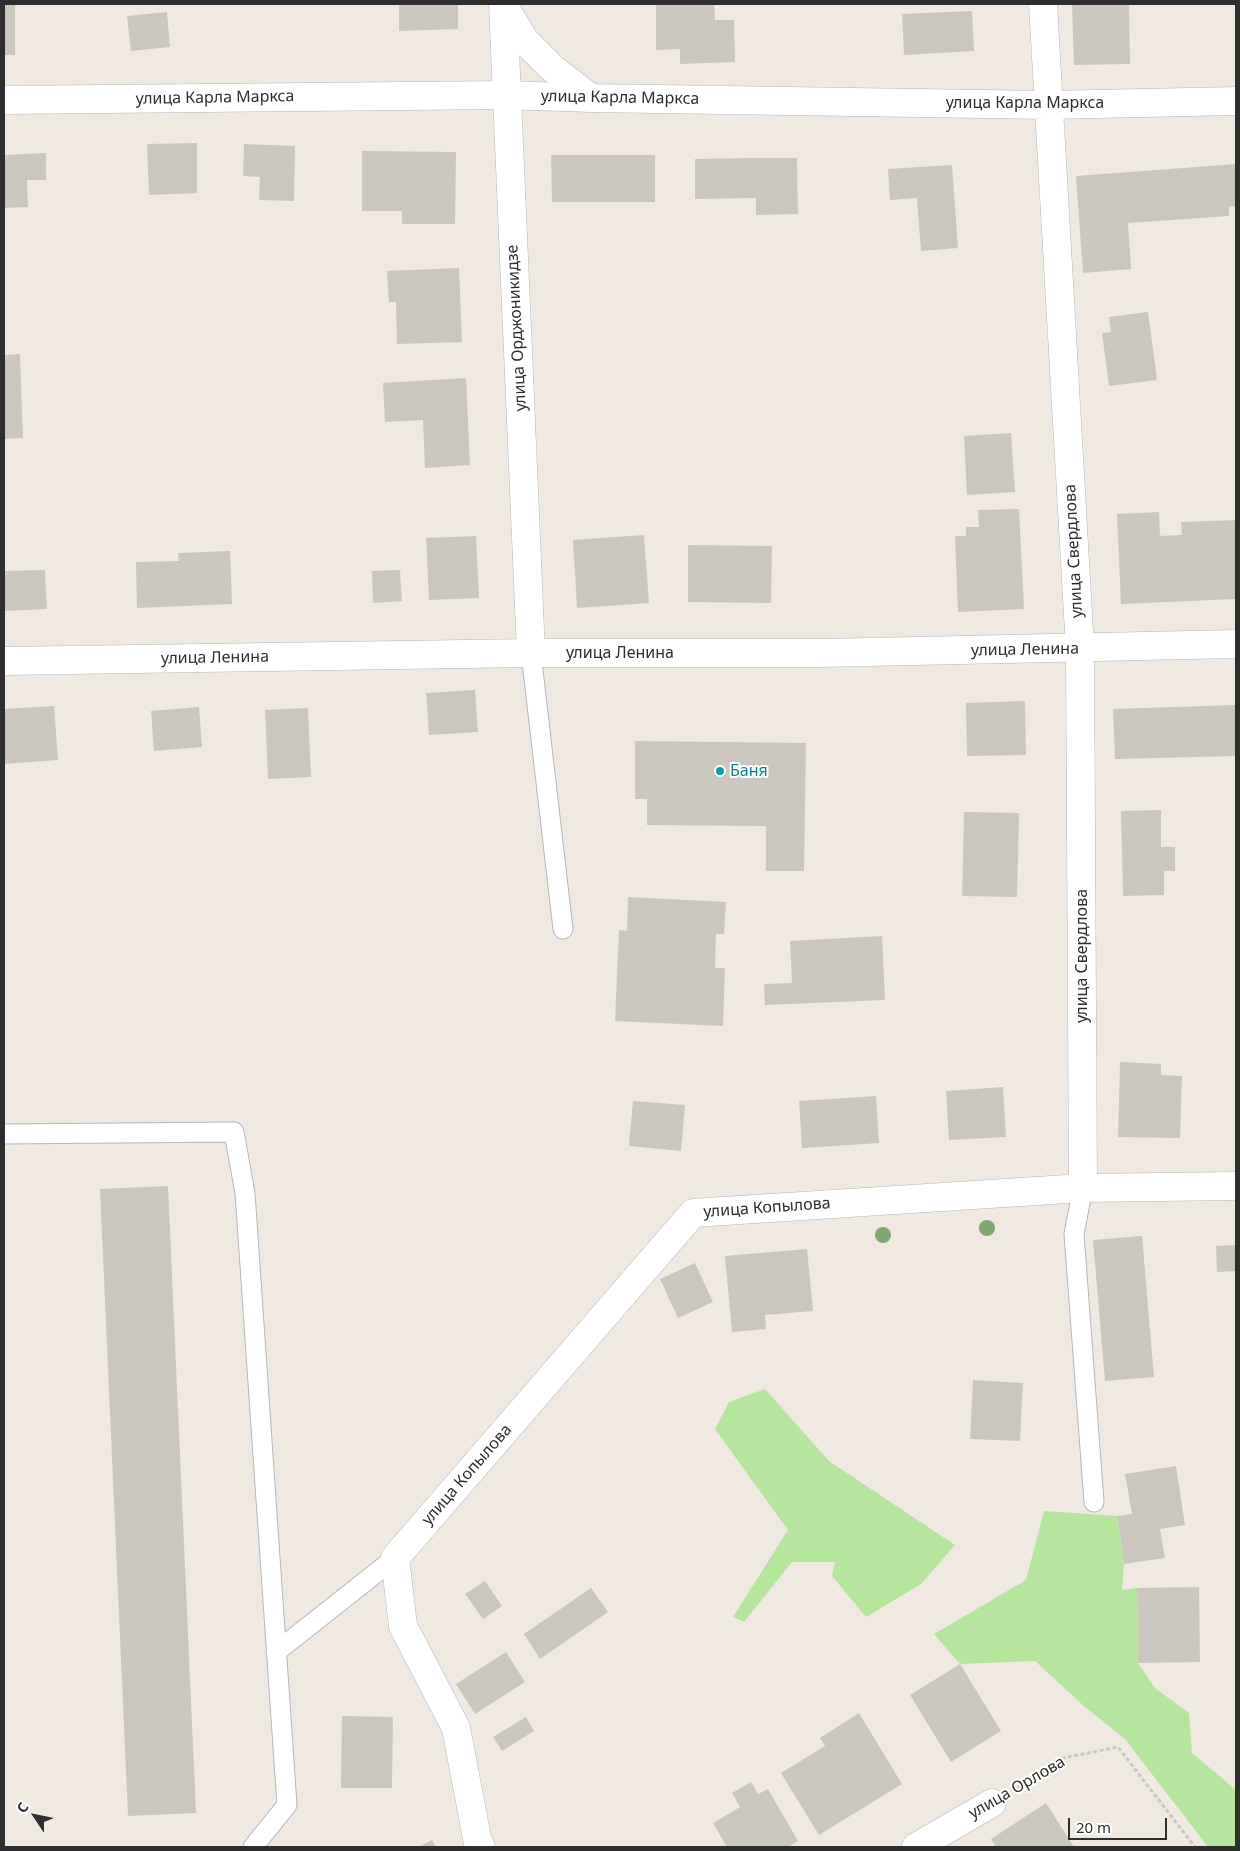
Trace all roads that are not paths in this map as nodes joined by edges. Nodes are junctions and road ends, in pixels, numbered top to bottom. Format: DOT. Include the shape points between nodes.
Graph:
graph roads {
  1 [pos="503,4"];
  2 [pos="1043,4"];
  3 [pos="506,95"];
  4 [pos="591,98"];
  5 [pos="4,100"];
  6 [pos="1236,101"];
  7 [pos="1049,104"];
  8 [pos="1236,644"];
  9 [pos="1080,648"];
  10 [pos="531,653"];
  11 [pos="4,661"];
  12 [pos="563,929"];
  13 [pos="4,1134"];
  14 [pos="1236,1186"];
  15 [pos="1083,1188"];
  16 [pos="1094,1502"];
  17 [pos="395,1558"];
  18 [pos="276,1652"];
  19 [pos="992,1803"];
  20 [pos="253,1847"];
  21 [pos="481,1847"];
  22 [pos="916,1847"];
  1 -- 3 [label="street, улица Орджоникидзе"];
  1 -- 4 [label="street" via="525,41 552,68"];
  2 -- 7 [label="street, улица Свердлова"];
  3 -- 4 [label="street, улица Карла Маркса"];
  3 -- 5 [label="street, улица Карла Маркса"];
  3 -- 10 [label="street, улица Орджоникидзе"];
  4 -- 7 [label="street, улица Карла Маркса"];
  6 -- 7 [label="street, улица Карла Маркса"];
  7 -- 9 [label="street, улица Свердлова"];
  8 -- 9 [label="street, улица Ленина"];
  9 -- 10 [label="street, улица Ленина" via="822,654"];
  9 -- 15 [label="street, улица Свердлова"];
  10 -- 11 [label="street, улица Ленина"];
  10 -- 12 [label="lane"];
  13 -- 18 [label="lane" via="234,1132 245,1193"];
  14 -- 15 [label="street, улица Копылова"];
  15 -- 16 [label="lane" via="1074,1234"];
  15 -- 17 [label="street, улица Копылова" via="693,1213"];
  17 -- 18 [label="lane"];
  17 -- 21 [label="street" via="402,1626 456,1728"];
  18 -- 20 [label="lane" via="287,1805"];
  19 -- 22 [label="street, улица Орлова"];
}
